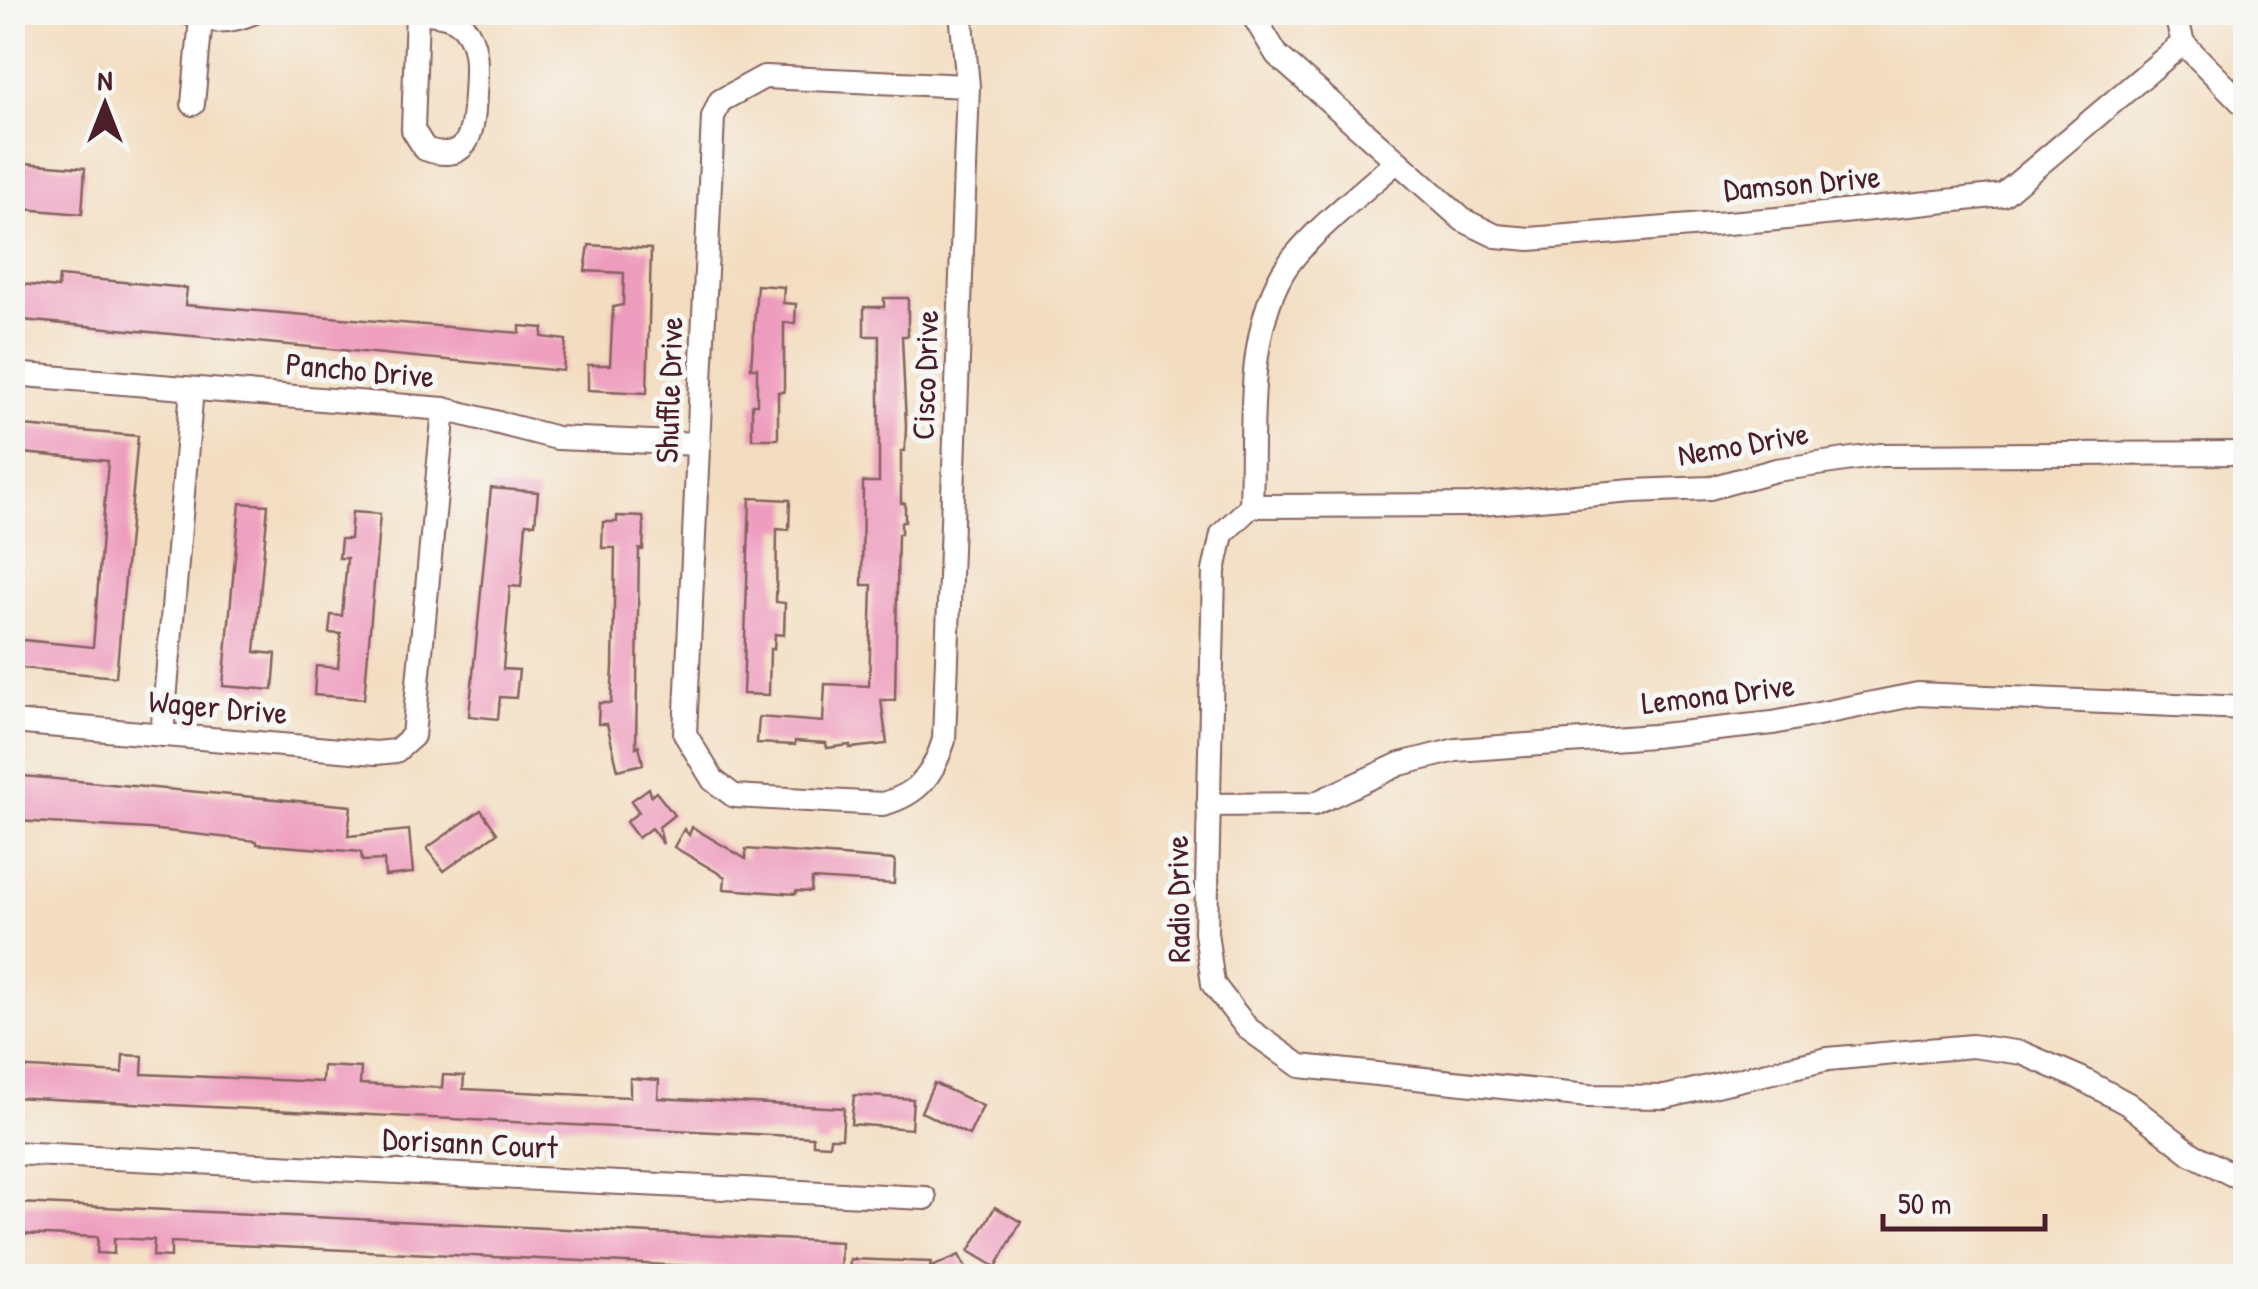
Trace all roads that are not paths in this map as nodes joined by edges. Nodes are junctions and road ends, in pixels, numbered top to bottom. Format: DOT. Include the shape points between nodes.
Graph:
graph roads {
  1 [pos="255,12"];
  2 [pos="418,12"];
  3 [pos="962,12"];
  4 [pos="1251,12"];
  5 [pos="2175,12"];
  6 [pos="193,16"];
  7 [pos="2183,42"];
  8 [pos="968,86"];
  9 [pos="193,104"];
  10 [pos="2246,107"];
  11 [pos="1397,161"];
  12 [pos="12,374"];
  13 [pos="192,389"];
  14 [pos="444,409"];
  15 [pos="699,444"];
  16 [pos="2246,453"];
  17 [pos="1251,506"];
  18 [pos="2246,708"];
  19 [pos="12,722"];
  20 [pos="685,734"];
  21 [pos="162,735"];
  22 [pos="1208,805"];
  23 [pos="12,1153"];
  24 [pos="2246,1175"];
  25 [pos="925,1198"];
  1 -- 6 [label="street" via="238,20"];
  2 -- 2 [label="street" via="460,22 474,47 472,135 451,153 425,149 413,130"];
  3 -- 8 [label="street, Cisco Drive"];
  4 -- 11 [label="street" via="1277,55"];
  5 -- 7 [label="street"];
  6 -- 9 [label="street"];
  7 -- 10 [label="street"];
  7 -- 11 [label="street, Damson Drive" via="2004,195 1530,238 1496,236 1463,220"];
  8 -- 15 [label="street, Shuffle Drive" via="764,77 720,101 712,117"];
  8 -- 20 [label="street, Cisco Drive" via="944,740 935,769 919,788 883,804 734,796 713,780"];
  11 -- 17 [label="street" via="1284,270 1267,306 1258,335"];
  12 -- 13 [label="street, Pancho Drive"];
  13 -- 14 [label="street, Pancho Drive"];
  13 -- 21 [label="street"];
  14 -- 15 [label="street, Pancho Drive" via="557,438"];
  14 -- 21 [label="street, Wager Drive" via="413,736 396,750 376,754"];
  15 -- 20 [label="street, Shuffle Drive"];
  16 -- 17 [label="street, Nemo Drive" via="1880,455 1776,470 1710,488 1470,505"];
  17 -- 22 [label="street, Radio Drive" via="1222,534 1214,571"];
  18 -- 22 [label="street, Lemona Drive" via="1918,694 1773,724 1456,750 1400,764 1314,804"];
  19 -- 21 [label="street, Wager Drive"];
  22 -- 24 [label="street, Radio Drive" via="1206,932 1213,984 1247,1028 1300,1066 1588,1096 1665,1097 1828,1059 1972,1046 2022,1053 2080,1078 2128,1104 2192,1154"];
  23 -- 25 [label="street, Dorisann Court"];
}
